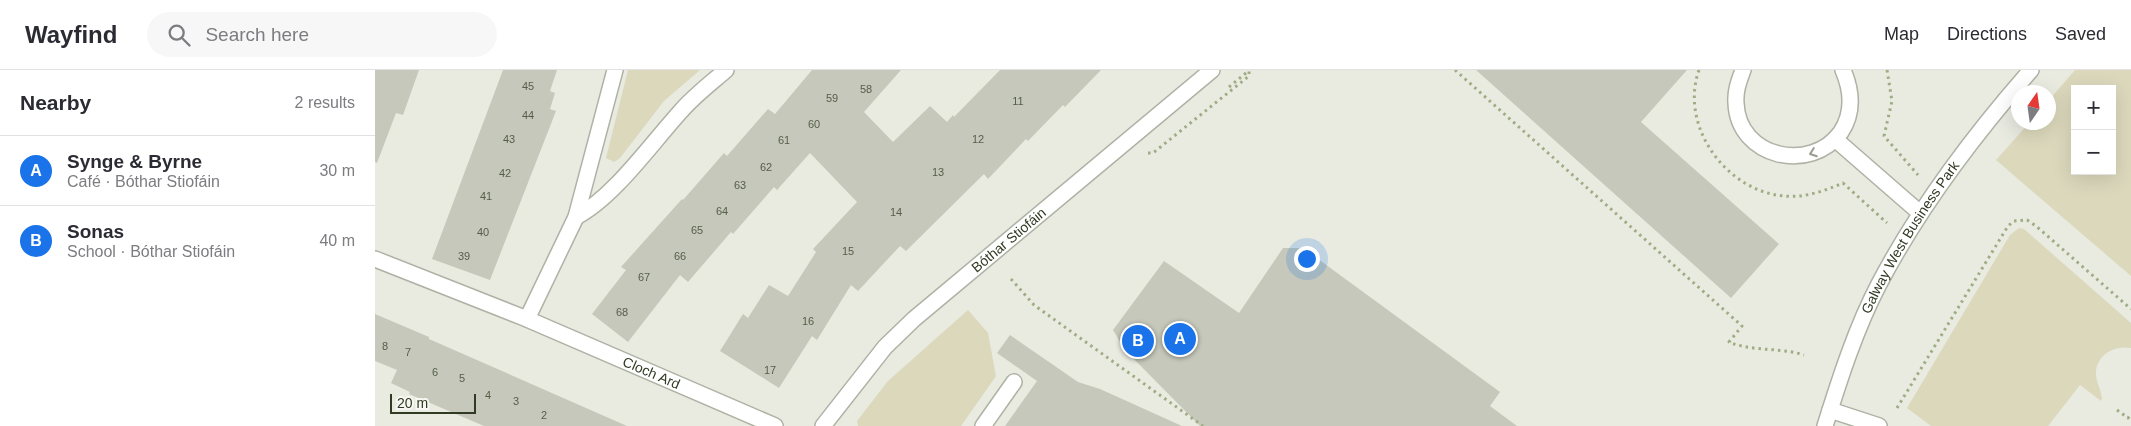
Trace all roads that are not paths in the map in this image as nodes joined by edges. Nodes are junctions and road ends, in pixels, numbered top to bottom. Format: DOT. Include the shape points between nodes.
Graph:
graph roads {
  1 [pos="615,70"];
  2 [pos="726,70"];
  3 [pos="1212,70"];
  4 [pos="1743,70"];
  5 [pos="1843,70"];
  6 [pos="2031,70"];
  7 [pos="1835,140"];
  8 [pos="1920,213"];
  9 [pos="576,217"];
  10 [pos="375,259"];
  11 [pos="527,319"];
  12 [pos="1014,382"];
  13 [pos="1830,410"];
  14 [pos="775,426"];
  15 [pos="823,426"];
  16 [pos="983,426"];
  17 [pos="1825,426"];
  18 [pos="1879,426"];
  1 -- 9 [label="street"];
  2 -- 9 [label="street" via="683,109 638,162 590,210"];
  3 -- 15 [label="street, Bóthar Stiofáin" via="914,319 885,347"];
  7 -- 4 [label="street, one-way" via="1820,151 1802,157 1783,156 1765,150 1740,123 1735,105"];
  5 -- 7 [label="street" via="1850,86 1851,105 1846,123"];
  6 -- 8 [label="street, Galway West Business Park" via="1982,125"];
  7 -- 8 [label="street"];
  8 -- 13 [label="street, Galway West Business Park" via="1865,312"];
  9 -- 11 [label="street"];
  10 -- 11 [label="street, Cloch Ard"];
  11 -- 14 [label="street, Cloch Ard"];
  12 -- 16 [label="street"];
  13 -- 17 [label="street, Galway West Business Park"];
  13 -- 18 [label="street"];
}
